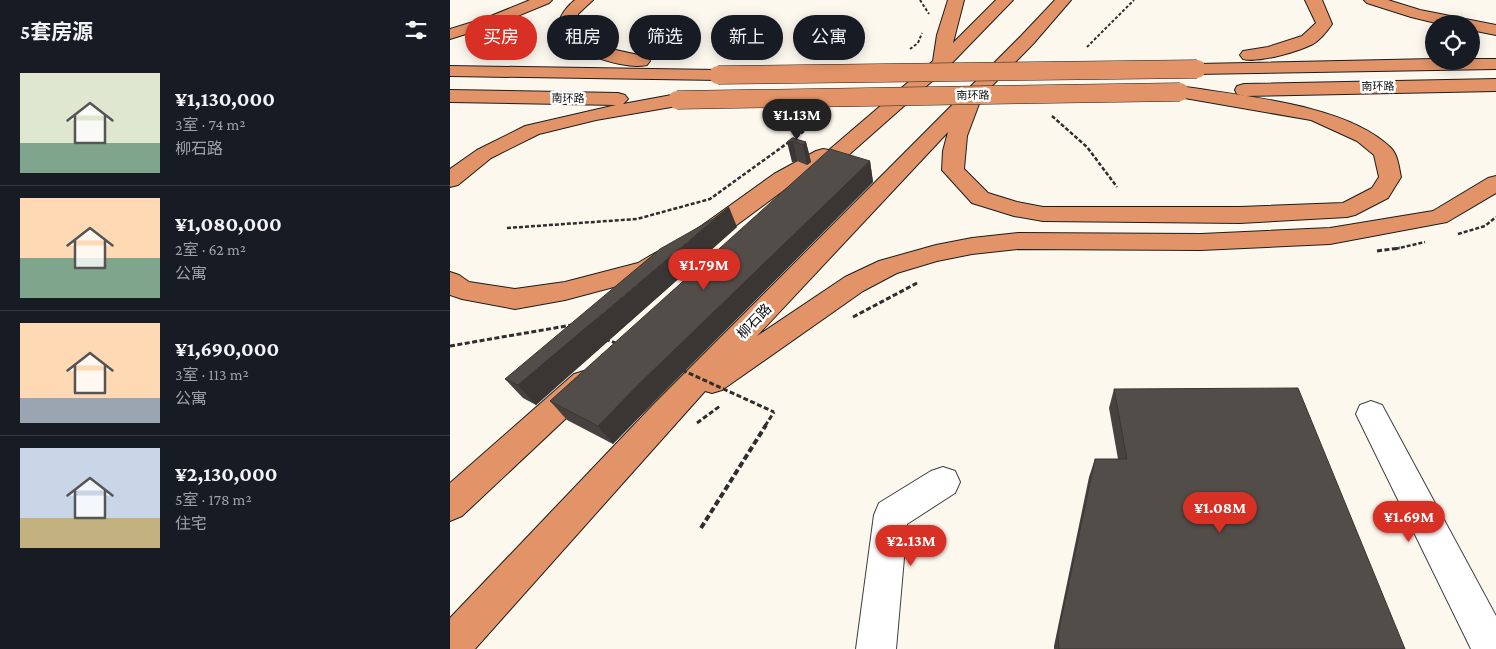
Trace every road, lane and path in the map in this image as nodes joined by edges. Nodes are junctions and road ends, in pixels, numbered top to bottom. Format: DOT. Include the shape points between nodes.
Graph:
graph roads {
  1 [pos="544,0"];
  2 [pos="585,0"];
  3 [pos="920,0"];
  4 [pos="956,0"];
  5 [pos="1005,0"];
  6 [pos="1064,0"];
  7 [pos="1077,0"];
  8 [pos="1312,0"];
  9 [pos="1372,0"];
  10 [pos="930,15"];
  11 [pos="1425,16"];
  12 [pos="1480,27"];
  13 [pos="924,29"];
  14 [pos="1496,30"];
  15 [pos="450,34"];
  16 [pos="1027,40"];
  17 [pos="903,54"];
  18 [pos="942,63"];
  19 [pos="1496,64"];
  20 [pos="450,71"];
  21 [pos="1109,71"];
  22 [pos="718,75"];
  23 [pos="1496,85"];
  24 [pos="975,92"];
  25 [pos="1180,92"];
  26 [pos="450,96"];
  27 [pos="677,100"];
  28 [pos="820,120"];
  29 [pos="853,138"];
  30 [pos="450,180"];
  31 [pos="1496,183"];
  32 [pos="1496,217"];
  33 [pos="758,225"];
  34 [pos="507,228"];
  35 [pos="1449,236"];
  36 [pos="1430,241"];
  37 [pos="1374,251"];
  38 [pos="926,279"];
  39 [pos="450,281"];
  40 [pos="850,319"];
  41 [pos="579,328"];
  42 [pos="604,339"];
  43 [pos="621,345"];
  44 [pos="450,346"];
  45 [pos="604,365"];
  46 [pos="681,369"];
  47 [pos="738,392"];
  48 [pos="730,397"];
  49 [pos="723,403"];
  50 [pos="665,413"];
  51 [pos="1371,414"];
  52 [pos="694,426"];
  53 [pos="942,482"];
  54 [pos="450,505"];
  55 [pos="701,528"];
  56 [pos="450,647"];
  57 [pos="876,649"];
  58 [pos="1492,649"];
  1 -- 15 [label="highway"];
  2 -- 22 [label="highway" via="571,11 567,24 568,34 584,47 615,57"];
  3 -- 10 [label="path"];
  4 -- 18 [label="highway" via="945,35"];
  5 -- 18 [label="highway"];
  6 -- 16 [label="highway, 柳石路"];
  7 -- 16 [label="highway"];
  8 -- 21 [label="highway" via="1324,24 1308,40 1270,52 1213,61"];
  9 -- 11 [label="highway"];
  12 -- 14 [label="highway"];
  13 -- 17 [label="path" via="918,43"];
  16 -- 24 [label="highway, 柳石路"];
  18 -- 29 [label="highway"];
  19 -- 21 [label="highway, 南环路, bridge"];
  20 -- 22 [label="highway, 南环路"];
  21 -- 22 [label="highway, 南环路, bridge"];
  23 -- 25 [label="highway, 南环路"];
  24 -- 25 [label="highway" via="953,147 953,170 980,198 1014,209 1043,214 1240,215 1347,210 1380,193 1390,177 1384,153 1364,138 1316,115"];
  24 -- 50 [label="highway, 柳石路"];
  25 -- 27 [label="highway, 南环路, bridge"];
  26 -- 27 [label="highway, 南环路"];
  27 -- 30 [label="highway" via="596,114 532,130 484,154"];
  28 -- 34 [label="path" via="710,200 637,219"];
  29 -- 33 [label="highway"];
  29 -- 39 [label="highway" via="782,179 712,232 646,270 565,291 515,299 462,290"];
  31 -- 50 [label="highway" via="1439,217 1330,236 1201,242 1018,241 936,253 888,267 854,284"];
  32 -- 35 [label="path" via="1486,226"];
  36 -- 37 [label="path"];
  38 -- 40 [label="path"];
  41 -- 44 [label="path, bridge" via="571,324"];
  42 -- 43 [label="path, bridge"];
  45 -- 54 [label="highway"];
  46 -- 55 [label="path, bridge" via="774,412"];
  47 -- 48 [label="path"];
  49 -- 52 [label="path"];
  50 -- 56 [label="highway, 柳石路"];
  51 -- 58 [label="street"];
  53 -- 57 [label="street" via="891,515"];
}
